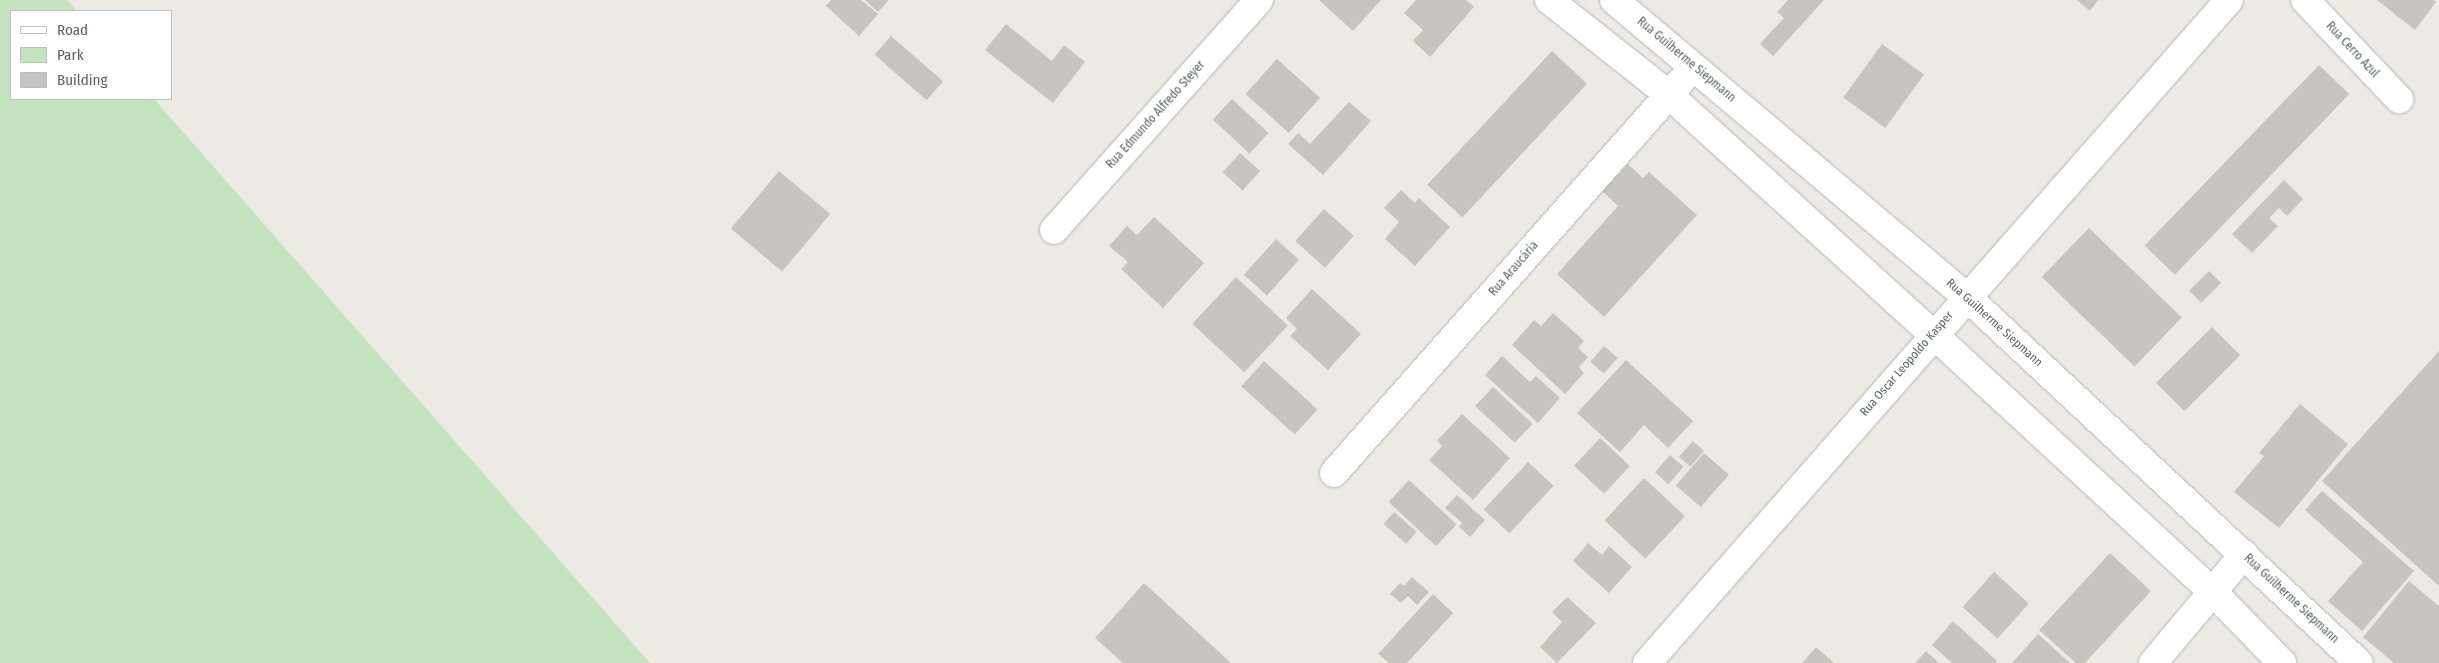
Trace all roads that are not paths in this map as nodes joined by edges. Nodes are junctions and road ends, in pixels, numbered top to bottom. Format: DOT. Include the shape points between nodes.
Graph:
graph roads {
  1 [pos="1259,0"];
  2 [pos="1549,0"];
  3 [pos="1614,0"];
  4 [pos="2229,0"];
  5 [pos="2305,0"];
  6 [pos="1696,67"];
  7 [pos="1668,94"];
  8 [pos="2399,99"];
  9 [pos="1054,230"];
  10 [pos="1967,297"];
  11 [pos="1933,334"];
  12 [pos="1334,473"];
  13 [pos="2244,554"];
  14 [pos="2214,593"];
  15 [pos="1647,663"];
  16 [pos="2153,663"];
  17 [pos="2282,663"];
  18 [pos="2359,663"];
  1 -- 9 [label="street, Rua Edmundo Alfredo Steyer"];
  2 -- 7 [label="street"];
  3 -- 6 [label="street, Rua Guilherme Siepmann"];
  4 -- 10 [label="street, Rua Oscar Leopoldo Kasper"];
  5 -- 8 [label="street, Rua Cerro Azul"];
  6 -- 7 [label="street, Rua Araucária"];
  6 -- 10 [label="street, Rua Guilherme Siepmann"];
  7 -- 11 [label="street"];
  7 -- 12 [label="street, Rua Araucária"];
  10 -- 11 [label="street, Rua Oscar Leopoldo Kasper"];
  10 -- 13 [label="street, Rua Guilherme Siepmann"];
  11 -- 14 [label="street"];
  11 -- 15 [label="street, Rua Oscar Leopoldo Kasper"];
  13 -- 14 [label="street"];
  13 -- 18 [label="street, Rua Guilherme Siepmann"];
  14 -- 16 [label="street"];
  14 -- 17 [label="street"];
}
